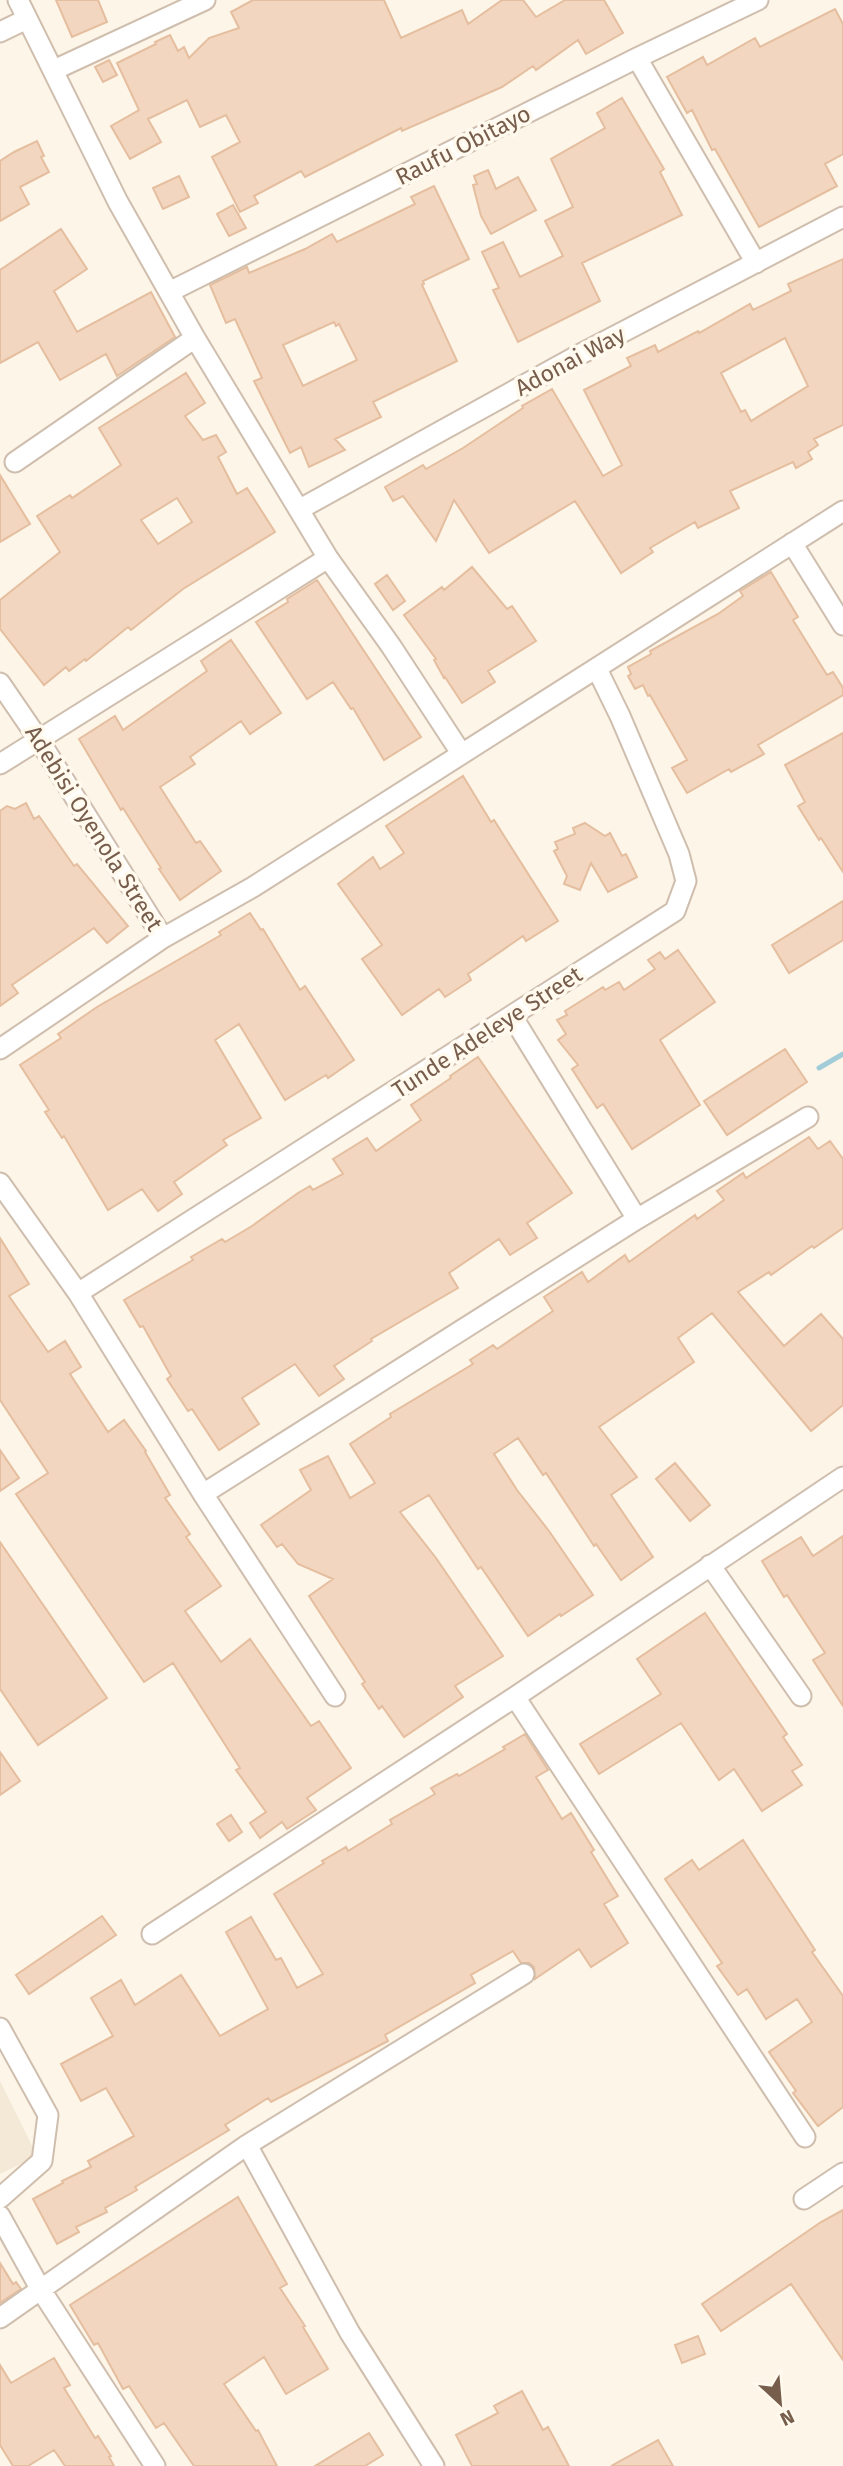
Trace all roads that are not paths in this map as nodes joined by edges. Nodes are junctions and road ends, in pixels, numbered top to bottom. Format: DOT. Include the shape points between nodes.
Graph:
graph roads {
  1 [pos="18,0"];
  2 [pos="205,0"];
  3 [pos="758,0"];
  4 [pos="27,19"];
  5 [pos="0,32"];
  6 [pos="636,58"];
  7 [pos="54,70"];
  8 [pos="843,217"];
  9 [pos="756,263"];
  10 [pos="169,292"];
  11 [pos="195,338"];
  12 [pos="15,462"];
  13 [pos="300,509"];
  14 [pos="843,510"];
  15 [pos="792,543"];
  16 [pos="328,558"];
  17 [pos="843,625"];
  18 [pos="597,668"];
  19 [pos="0,683"];
  20 [pos="39,740"];
  21 [pos="461,753"];
  22 [pos="0,764"];
  23 [pos="163,938"];
  24 [pos="512,1016"];
  25 [pos="0,1049"];
  26 [pos="807,1117"];
  27 [pos="0,1182"];
  28 [pos="636,1219"];
  29 [pos="78,1293"];
  30 [pos="843,1477"];
  31 [pos="203,1494"];
  32 [pos="710,1565"];
  33 [pos="335,1696"];
  34 [pos="802,1696"];
  35 [pos="515,1697"];
  36 [pos="152,1934"];
  37 [pos="524,1974"];
  38 [pos="0,2028"];
  39 [pos="805,2137"];
  40 [pos="247,2145"];
  41 [pos="843,2173"];
  42 [pos="0,2198"];
  43 [pos="804,2199"];
  44 [pos="0,2216"];
  45 [pos="41,2290"];
  46 [pos="0,2318"];
  47 [pos="156,2466"];
  48 [pos="434,2466"];
  1 -- 4 [label="street"];
  2 -- 7 [label="street"];
  3 -- 6 [label="street, Raufu Obitayo"];
  4 -- 5 [label="street"];
  4 -- 7 [label="street"];
  6 -- 9 [label="street"];
  6 -- 10 [label="street, Raufu Obitayo"];
  7 -- 10 [label="street" via="118,202"];
  8 -- 9 [label="street, Adonai Way"];
  9 -- 13 [label="street, Adonai Way"];
  10 -- 11 [label="street"];
  11 -- 12 [label="street"];
  11 -- 13 [label="street"];
  13 -- 16 [label="street"];
  14 -- 15 [label="street"];
  15 -- 17 [label="street"];
  15 -- 18 [label="street"];
  16 -- 20 [label="street"];
  16 -- 21 [label="street"];
  18 -- 21 [label="street"];
  18 -- 24 [label="street, Tunde Adeleye Street" via="686,881 675,911"];
  19 -- 20 [label="street, Adebisi Oyenola Street"];
  20 -- 22 [label="street"];
  20 -- 23 [label="street, Adebisi Oyenola Street"];
  21 -- 23 [label="street" via="253,887"];
  23 -- 25 [label="street"];
  24 -- 28 [label="street"];
  24 -- 29 [label="street, Tunde Adeleye Street"];
  26 -- 28 [label="street"];
  27 -- 29 [label="street"];
  28 -- 31 [label="street"];
  29 -- 31 [label="street"];
  30 -- 32 [label="street"];
  31 -- 33 [label="street"];
  32 -- 34 [label="street"];
  32 -- 35 [label="street"];
  35 -- 36 [label="street"];
  35 -- 39 [label="street"];
  37 -- 40 [label="street"];
  38 -- 42 [label="street" via="48,2115 42,2161"];
  40 -- 45 [label="street"];
  40 -- 48 [label="street" via="350,2333"];
  41 -- 43 [label="street"];
  44 -- 45 [label="street"];
  45 -- 46 [label="street"];
  45 -- 47 [label="street"];
}
